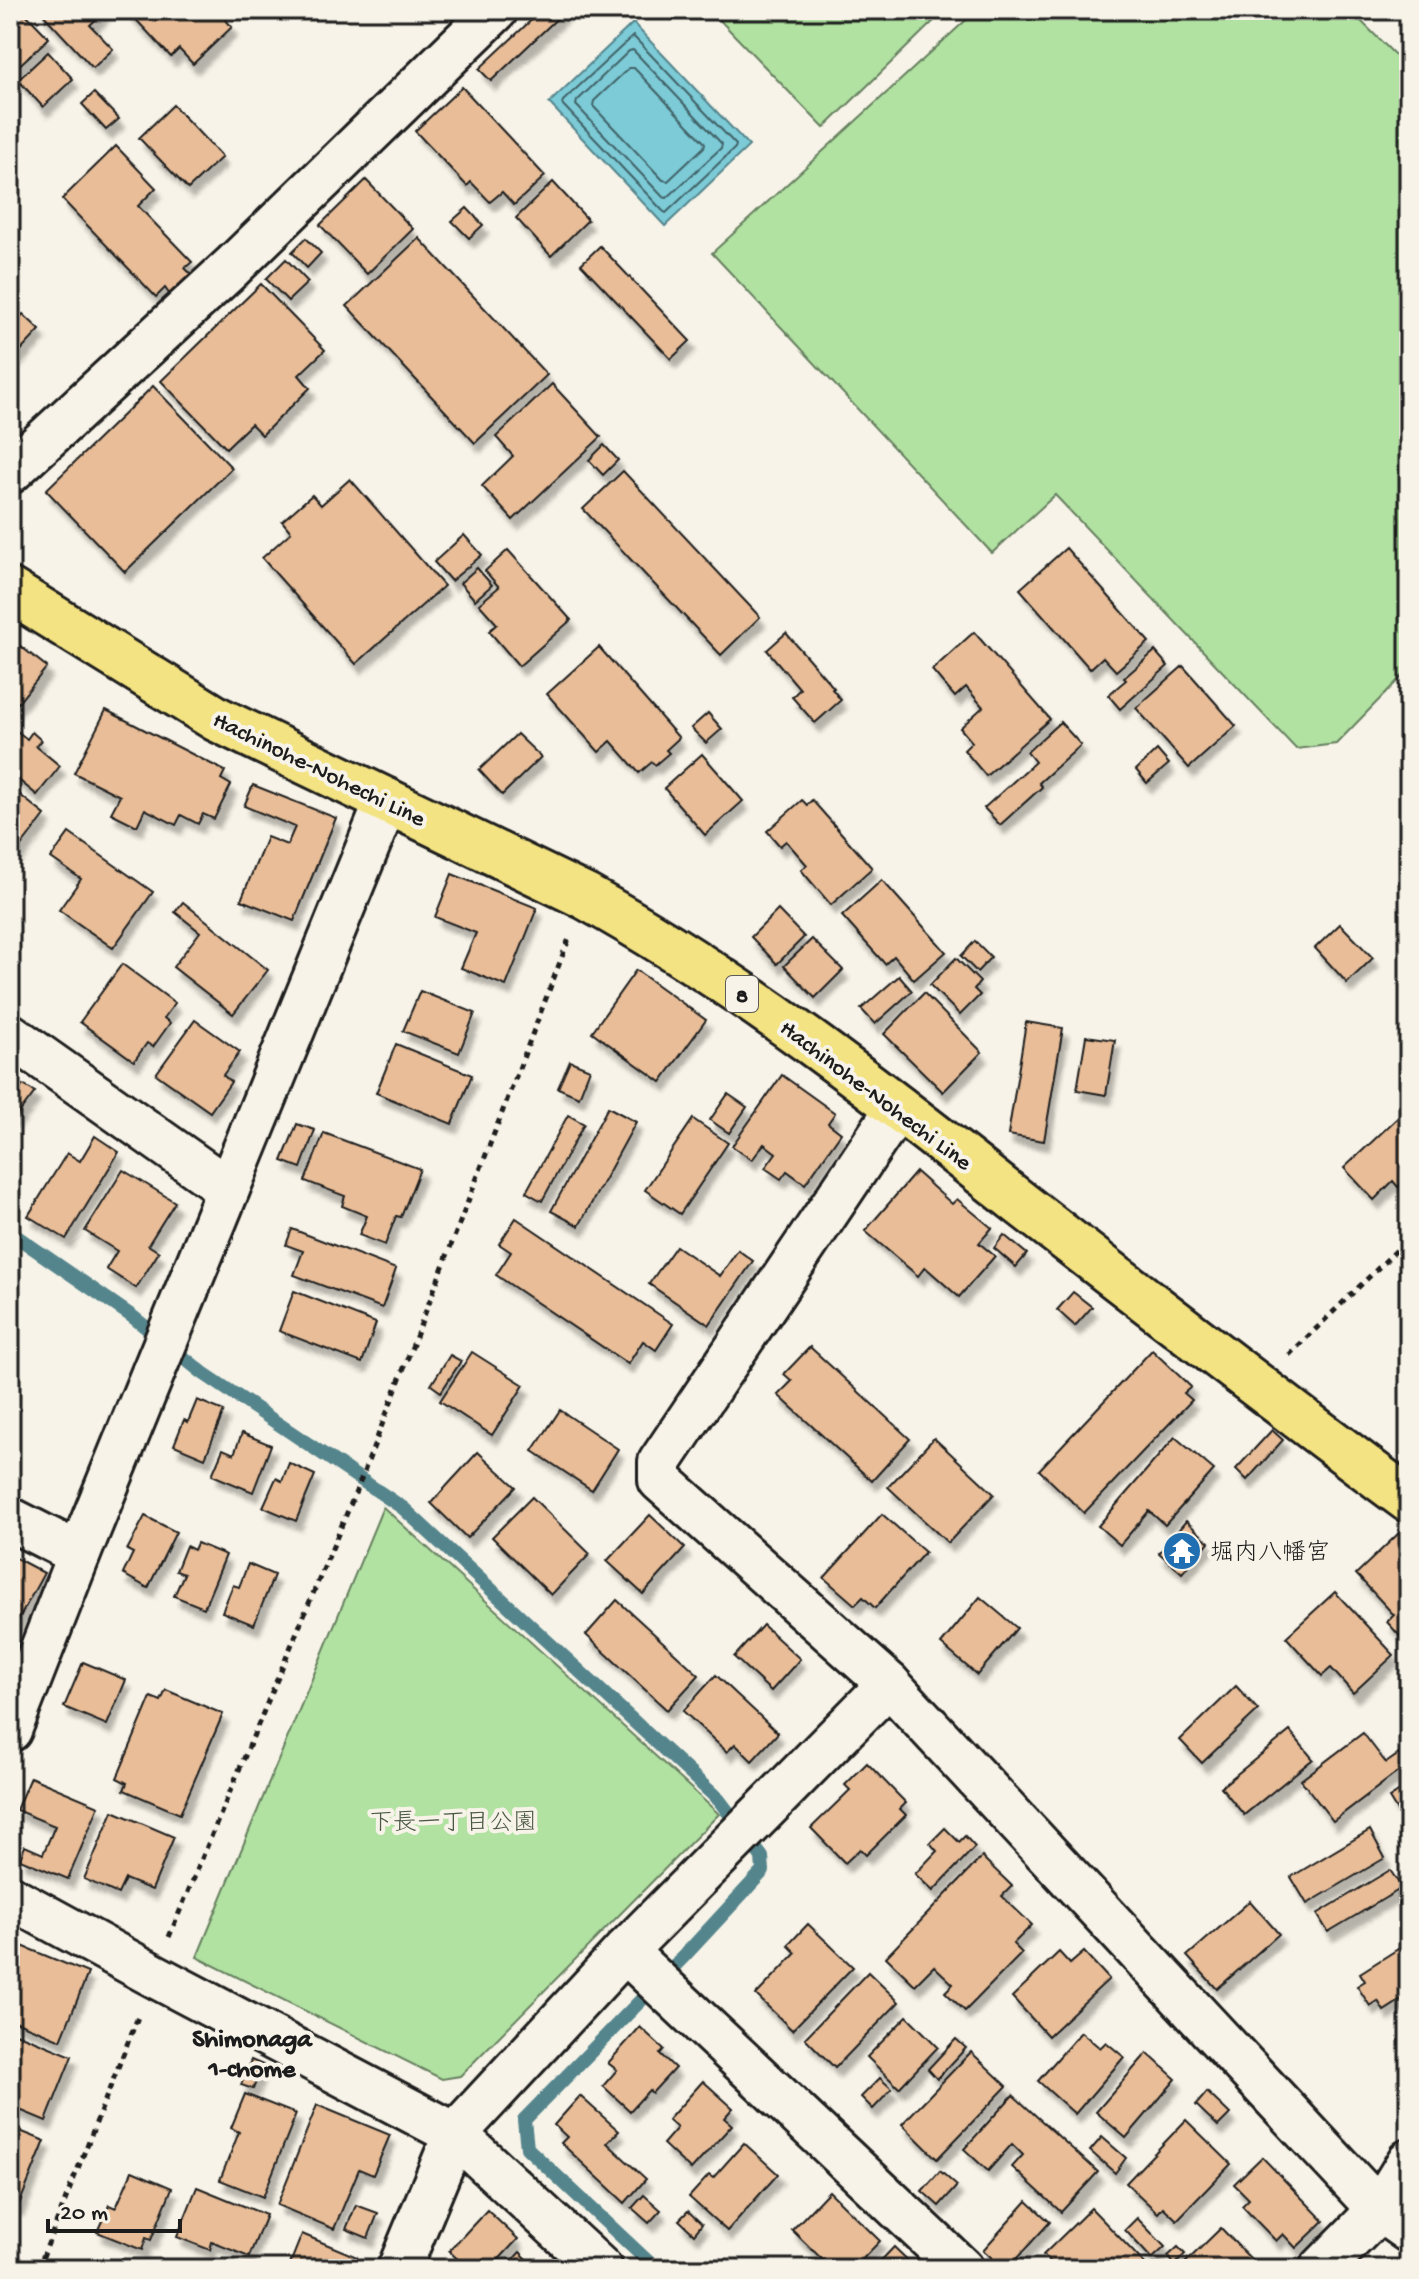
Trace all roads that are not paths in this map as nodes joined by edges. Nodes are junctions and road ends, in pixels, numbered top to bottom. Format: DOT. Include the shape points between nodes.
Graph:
graph roads {
  1 [pos="496,10"];
  2 [pos="10,472"];
  3 [pos="10,591"];
  4 [pos="387,800"];
  5 [pos="10,1035"];
  6 [pos="898,1107"];
  7 [pos="228,1189"];
  8 [pos="1409,1500"];
  9 [pos="10,1519"];
  10 [pos="79,1554"];
  11 [pos="889,1684"];
  12 [pos="10,1730"];
  13 [pos="10,1897"];
  14 [pos="625,1951"];
  15 [pos="455,2134"];
  16 [pos="1409,2161"];
  17 [pos="1394,2220"];
  18 [pos="399,2269"];
  19 [pos="601,2269"];
  20 [pos="962,2269"];
  21 [pos="1321,2269"];
  1 -- 2 [label="street" via="232,267"];
  3 -- 4 [label="main road, Hachinohe-Nohechi Line / 8" via="217,719"];
  4 -- 6 [label="main road, Hachinohe-Nohechi Line / 8" via="644,929"];
  4 -- 7 [label="street"];
  5 -- 7 [label="street"];
  6 -- 8 [label="main road, Hachinohe-Nohechi Line / 8"];
  6 -- 11 [label="street" via="660,1462 660,1480"];
  7 -- 10 [label="street"];
  9 -- 10 [label="street"];
  10 -- 12 [label="street"];
  11 -- 14 [label="street"];
  11 -- 17 [label="street"];
  13 -- 15 [label="street"];
  14 -- 15 [label="street"];
  14 -- 20 [label="street"];
  15 -- 18 [label="street"];
  15 -- 19 [label="street"];
  16 -- 17 [label="street"];
  17 -- 21 [label="street"];
}
